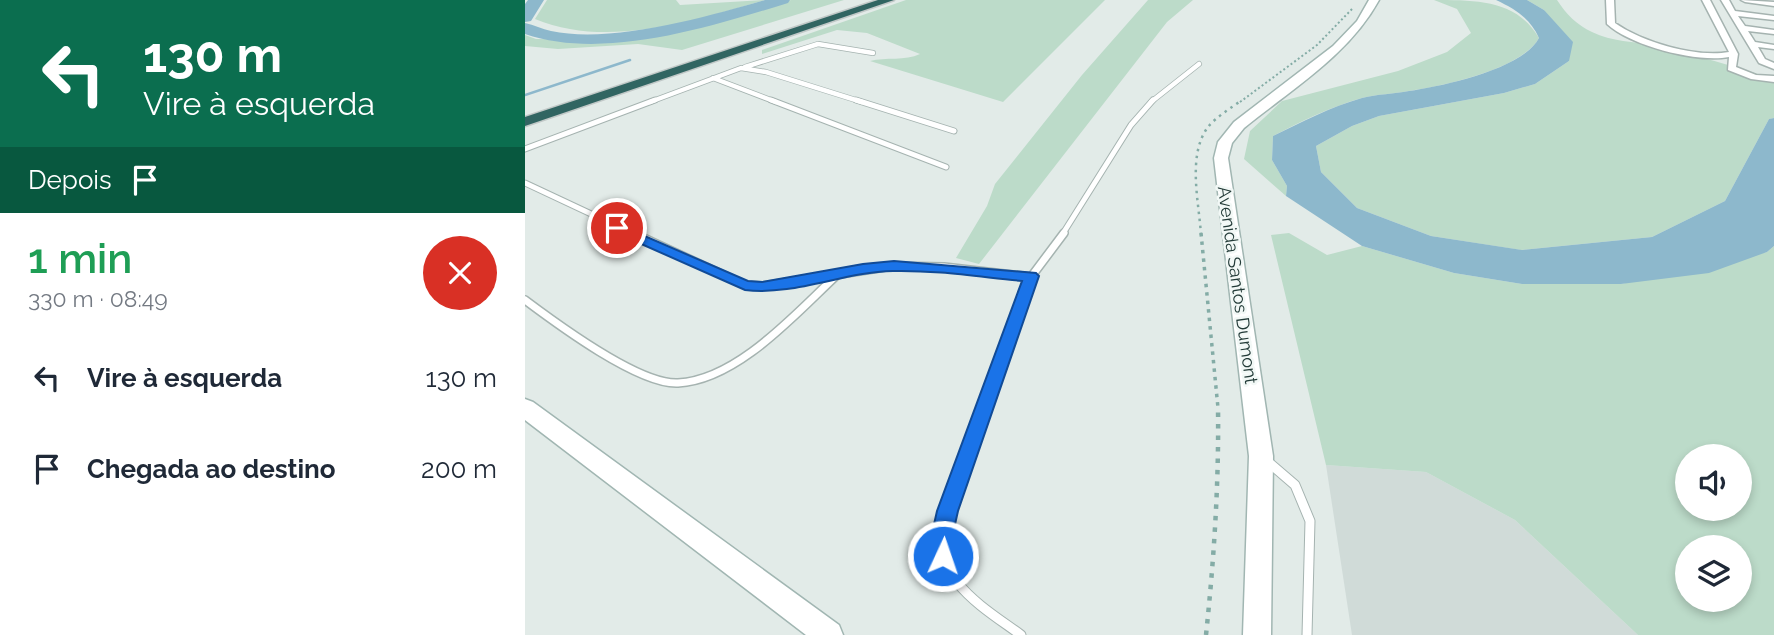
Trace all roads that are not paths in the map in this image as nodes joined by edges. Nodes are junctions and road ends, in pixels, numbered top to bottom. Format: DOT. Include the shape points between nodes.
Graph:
graph roads {
  1 [pos="867,0"];
  2 [pos="888,0"];
  3 [pos="1374,0"];
  4 [pos="1610,0"];
  5 [pos="1706,0"];
  6 [pos="1725,0"];
  7 [pos="1745,0"];
  8 [pos="1774,4"];
  9 [pos="1733,13"];
  10 [pos="1774,18"];
  11 [pos="1742,29"];
  12 [pos="1774,32"];
  13 [pos="1751,44"];
  14 [pos="1774,47"];
  15 [pos="873,53"];
  16 [pos="1734,54"];
  17 [pos="1199,64"];
  18 [pos="1774,66"];
  19 [pos="741,68"];
  20 [pos="713,78"];
  21 [pos="1774,79"];
  22 [pos="525,115"];
  23 [pos="525,124"];
  24 [pos="954,131"];
  25 [pos="525,149"];
  26 [pos="946,167"];
  27 [pos="525,183"];
  28 [pos="839,273"];
  29 [pos="1031,276"];
  30 [pos="525,300"];
  31 [pos="525,408"];
  32 [pos="1261,456"];
  33 [pos="829,635"];
  34 [pos="1021,635"];
  35 [pos="1257,635"];
  36 [pos="1307,635"];
  1 -- 22 [label="highway"];
  2 -- 23 [label="highway"];
  3 -- 32 [label="main road, Avenida Santos Dumont" via="1361,23 1336,48 1239,125 1225,142 1221,158"];
  4 -- 16 [label="street" via="1611,24 1621,32 1663,47 1717,57"];
  5 -- 16 [label="street"];
  6 -- 9 [label="street"];
  7 -- 8 [label="street"];
  9 -- 10 [label="street"];
  9 -- 11 [label="street"];
  11 -- 12 [label="street"];
  11 -- 13 [label="street"];
  13 -- 14 [label="street"];
  13 -- 18 [label="street" via="1762,61"];
  15 -- 19 [label="lane" via="818,44"];
  16 -- 21 [label="street" via="1731,68"];
  17 -- 29 [label="lane" via="1150,103 1131,125 1056,245"];
  19 -- 20 [label="lane"];
  19 -- 24 [label="lane"];
  20 -- 25 [label="lane"];
  20 -- 26 [label="lane"];
  27 -- 28 [label="lane" via="745,285 779,286"];
  28 -- 29 [label="lane" via="918,266"];
  28 -- 30 [label="lane" via="730,365 675,384 639,373"];
  29 -- 34 [label="lane" via="941,542 946,570 958,587"];
  31 -- 33 [label="main road"];
  32 -- 35 [label="main road, Avenida Santos Dumont"];
  32 -- 36 [label="lane" via="1295,485 1310,521"];
}
